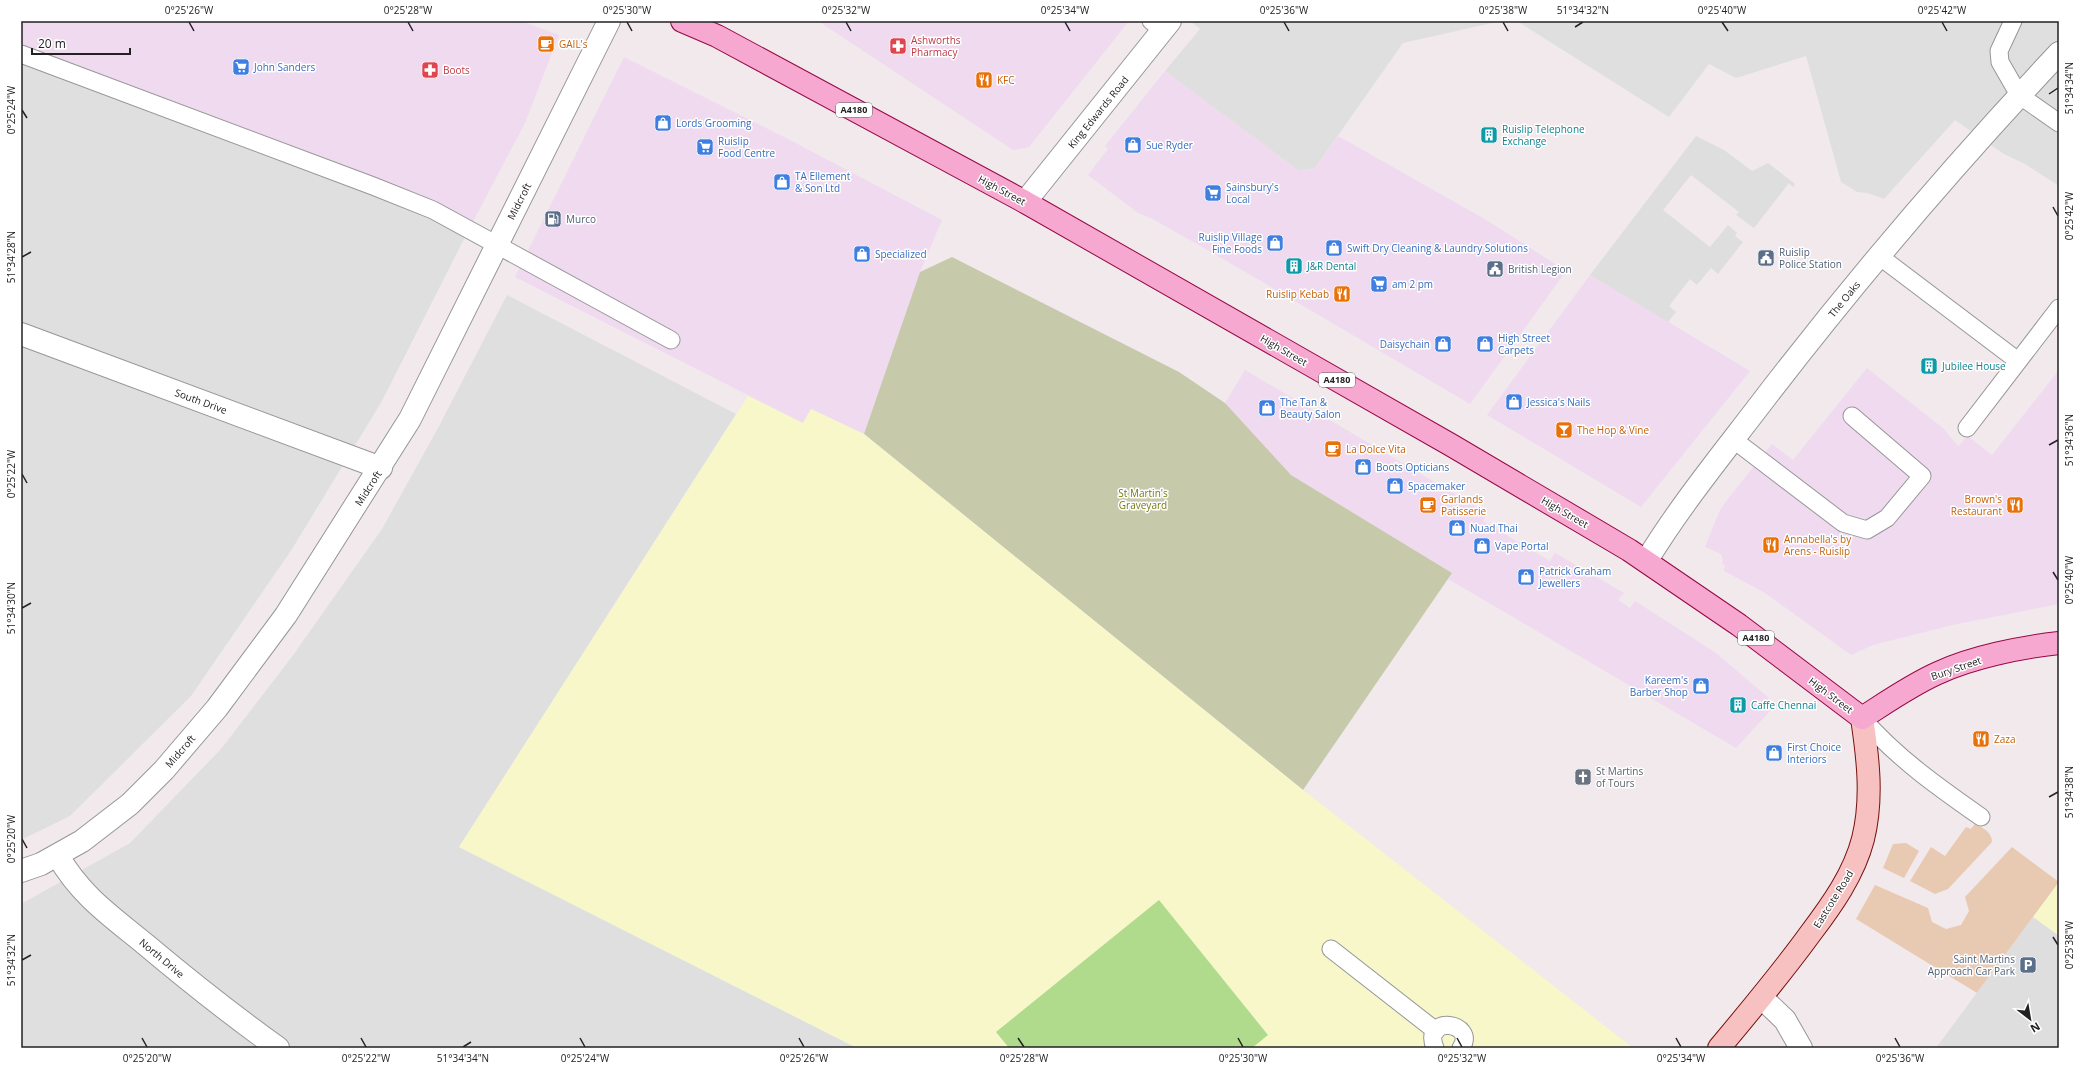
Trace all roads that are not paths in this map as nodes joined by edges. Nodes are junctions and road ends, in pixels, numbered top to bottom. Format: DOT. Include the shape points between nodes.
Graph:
graph roads {
  1 [pos="609,21"];
  2 [pos="682,21"];
  3 [pos="2013,21"];
  4 [pos="1161,24"];
  5 [pos="2059,53"];
  6 [pos="21,54"];
  7 [pos="2019,95"];
  8 [pos="2059,123"];
  9 [pos="1026,202"];
  10 [pos="497,244"];
  11 [pos="1879,256"];
  12 [pos="2059,308"];
  13 [pos="21,334"];
  14 [pos="671,340"];
  15 [pos="2018,361"];
  16 [pos="1852,416"];
  17 [pos="1967,428"];
  18 [pos="1734,440"];
  19 [pos="381,468"];
  20 [pos="1647,560"];
  21 [pos="2059,643"];
  22 [pos="1862,718"];
  23 [pos="1981,817"];
  24 [pos="58,856"];
  25 [pos="21,871"];
  26 [pos="1331,949"];
  27 [pos="1762,998"];
  28 [pos="1436,1031"];
  29 [pos="278,1048"];
  30 [pos="1435,1048"];
  31 [pos="1461,1048"];
  32 [pos="1719,1048"];
  33 [pos="1801,1048"];
  1 -- 10 [label="street, Midcroft"];
  2 -- 9 [label="main road, High Street / A4180" via="717,36"];
  3 -- 7 [label="lane" via="1999,51 2000,62"];
  4 -- 9 [label="street, King Edwards Road"];
  5 -- 7 [label="street, The Oaks"];
  6 -- 10 [label="lane" via="373,186 433,210"];
  7 -- 8 [label="lane"];
  7 -- 11 [label="street, The Oaks"];
  9 -- 20 [label="main road, High Street / A4180"];
  10 -- 14 [label="lane"];
  10 -- 19 [label="street, Midcroft" via="410,419"];
  11 -- 15 [label="lane"];
  11 -- 18 [label="street, The Oaks"];
  12 -- 15 [label="lane"];
  13 -- 19 [label="street, South Drive"];
  15 -- 17 [label="lane"];
  16 -- 18 [label="lane" via="1922,476 1887,518 1867,530 1843,523"];
  18 -- 20 [label="street, The Oaks" via="1671,521"];
  19 -- 24 [label="street, Midcroft" via="286,615 217,708 164,770 130,804 106,824"];
  20 -- 22 [label="main road, High Street / A4180" via="1739,625"];
  21 -- 22 [label="main road, Bury Street" via="2001,653 1939,672"];
  22 -- 23 [label="lane" via="1918,772"];
  22 -- 27 [label="main road, Eastcote Road" via="1869,780 1868,809 1863,839 1852,870 1823,917"];
  24 -- 25 [label="street, Midcroft"];
  24 -- 29 [label="street, North Drive" via="75,883 96,904 209,998"];
  26 -- 28 [label="lane"];
  27 -- 32 [label="main road, Eastcote Road"];
  27 -- 33 [label="street" via="1784,1020"];
  28 -- 30 [label="lane" via="1433,1038"];
  28 -- 31 [label="lane" via="1447,1024 1457,1027 1463,1035"];
}
